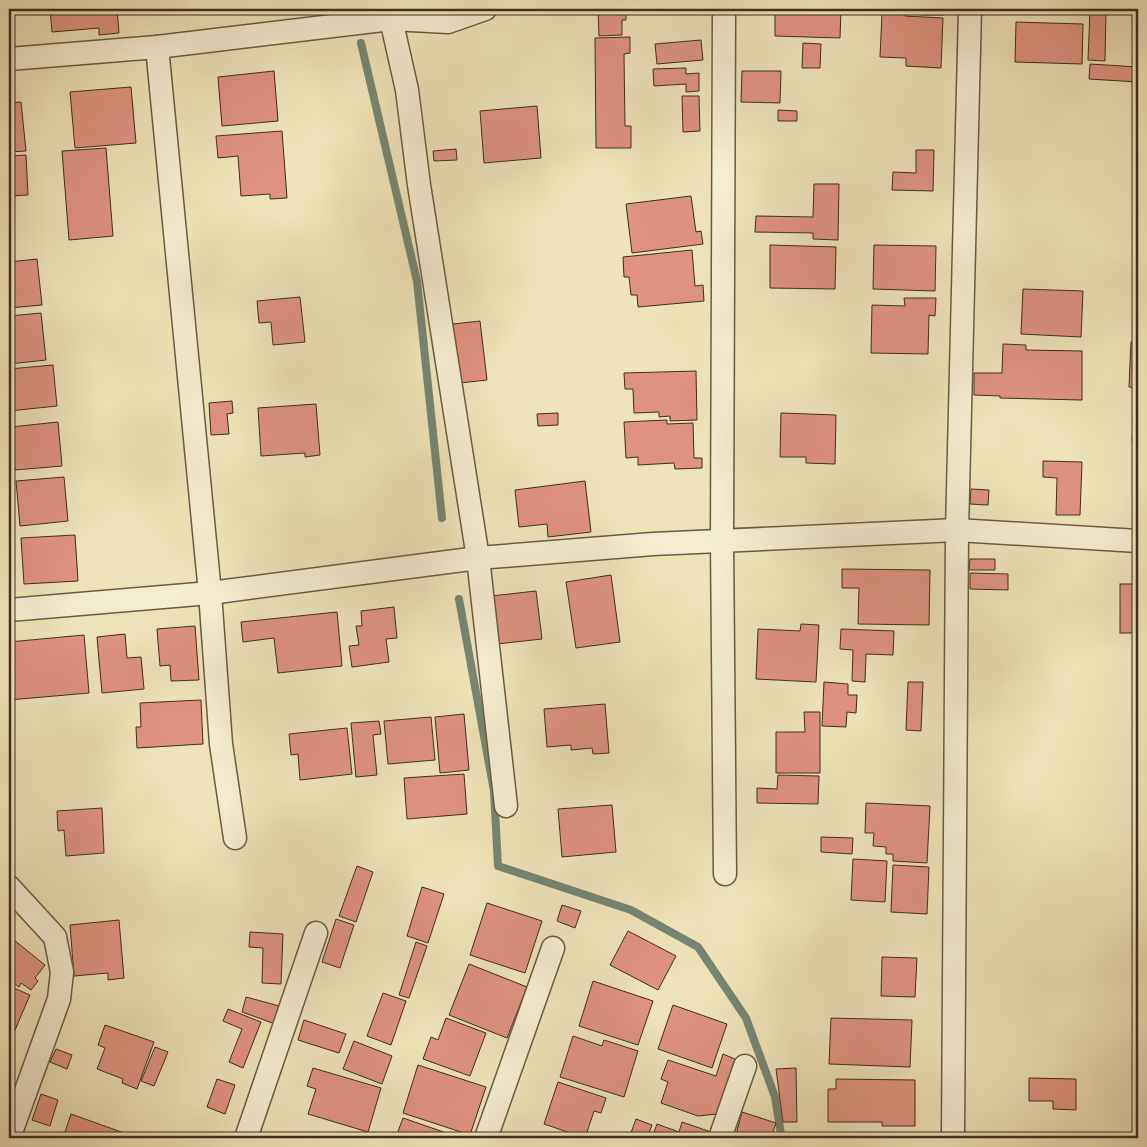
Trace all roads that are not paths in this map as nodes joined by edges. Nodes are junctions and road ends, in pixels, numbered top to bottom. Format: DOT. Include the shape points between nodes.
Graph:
graph roads {
  1 [pos="484,9"];
  2 [pos="724,9"];
  3 [pos="970,9"];
  4 [pos="391,19"];
  5 [pos="157,47"];
  6 [pos="9,59"];
  7 [pos="957,530"];
  8 [pos="722,541"];
  9 [pos="1138,541"];
  10 [pos="478,558"];
  11 [pos="210,593"];
  12 [pos="9,610"];
  13 [pos="506,806"];
  14 [pos="235,838"];
  15 [pos="725,874"];
  16 [pos="9,887"];
  17 [pos="316,933"];
  18 [pos="553,948"];
  19 [pos="746,1066"];
  20 [pos="9,1138"];
  21 [pos="246,1138"];
  22 [pos="486,1138"];
  23 [pos="720,1138"];
  24 [pos="952,1138"];
  1 -- 4 [label="street" via="448,22"];
  2 -- 8 [label="street"];
  3 -- 7 [label="street"];
  4 -- 5 [label="street"];
  4 -- 10 [label="street" via="407,90"];
  5 -- 6 [label="street"];
  5 -- 11 [label="street"];
  7 -- 8 [label="street"];
  7 -- 9 [label="street"];
  7 -- 24 [label="street"];
  8 -- 10 [label="street"];
  8 -- 15 [label="street"];
  10 -- 11 [label="street"];
  10 -- 13 [label="street"];
  11 -- 12 [label="street"];
  11 -- 14 [label="street" via="221,744"];
  16 -- 20 [label="street" via="55,937 62,972 59,999"];
  17 -- 21 [label="street"];
  18 -- 22 [label="street"];
  19 -- 23 [label="street"];
}
